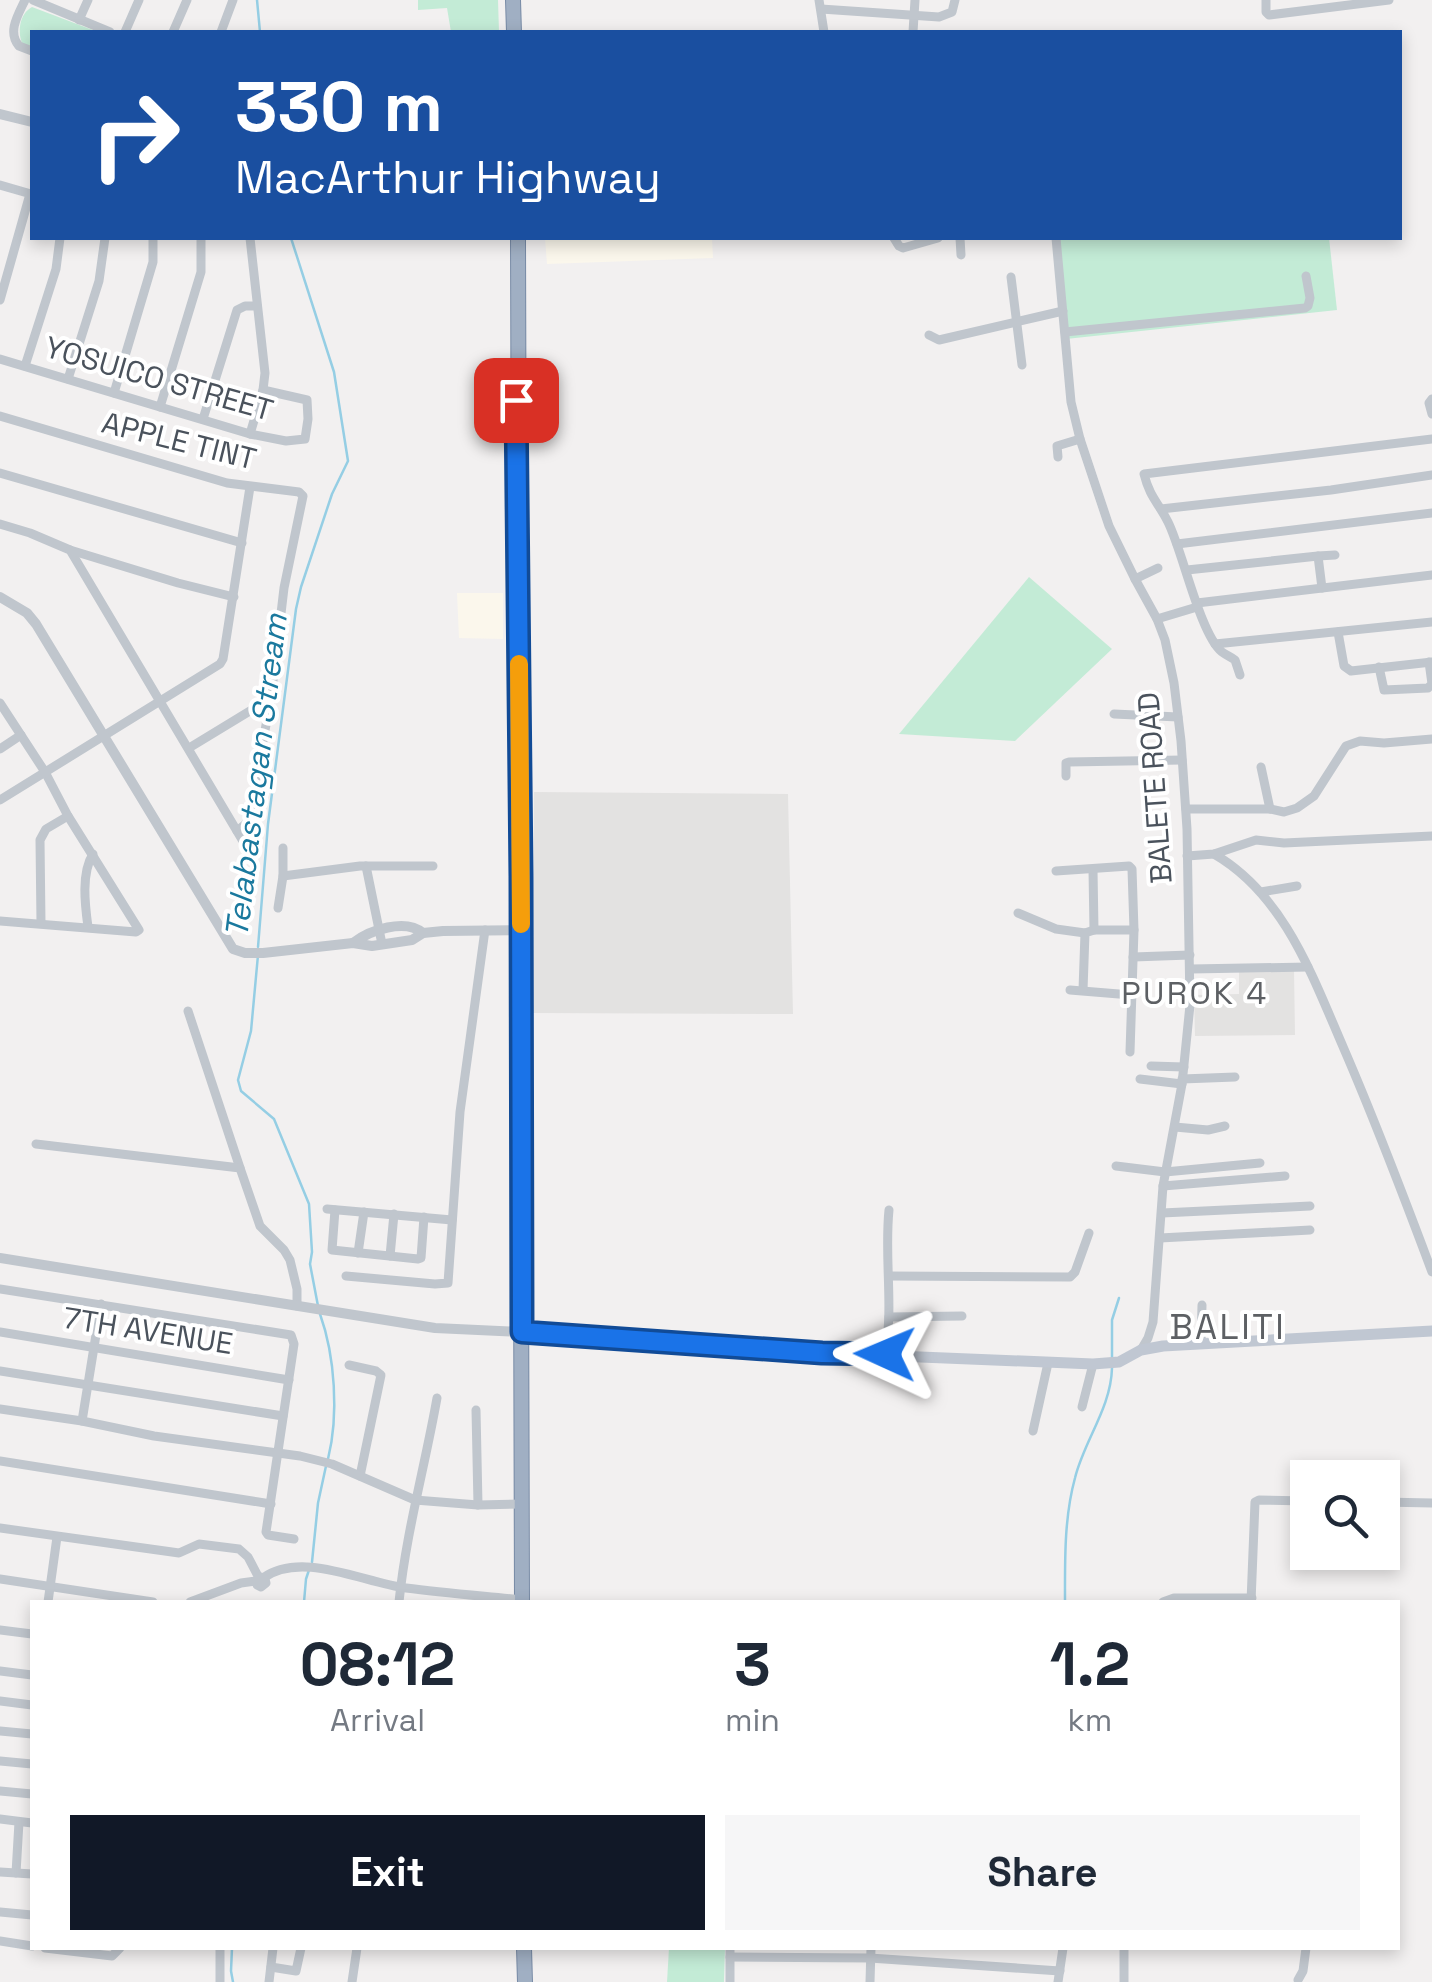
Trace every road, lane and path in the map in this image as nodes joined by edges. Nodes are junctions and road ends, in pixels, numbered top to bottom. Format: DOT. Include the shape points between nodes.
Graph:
graph roads {
  1 [pos="25,0"];
  2 [pos="32,0"];
  3 [pos="88,0"];
  4 [pos="139,0"];
  5 [pos="187,0"];
  6 [pos="232,0"];
  7 [pos="514,0"];
  8 [pos="915,0"];
  9 [pos="955,0"];
  10 [pos="1266,0"];
  11 [pos="1388,0"];
  12 [pos="1374,1"];
  13 [pos="1335,3"];
  14 [pos="820,4"];
  15 [pos="1303,6"];
  16 [pos="914,15"];
  17 [pos="79,20"];
  18 [pos="105,30"];
  19 [pos="126,30"];
  20 [pos="173,30"];
  21 [pos="223,30"];
  22 [pos="514,30"];
  23 [pos="824,30"];
  24 [pos="913,30"];
  25 [pos="30,50"];
  26 [pos="0,114"];
  27 [pos="30,122"];
  28 [pos="0,185"];
  29 [pos="30,194"];
  30 [pos="30,197"];
  31 [pos="60,240"];
  32 [pos="105,240"];
  33 [pos="153,240"];
  34 [pos="201,240"];
  35 [pos="250,240"];
  36 [pos="518,240"];
  37 [pos="895,240"];
  38 [pos="931,240"];
  39 [pos="960,240"];
  40 [pos="1056,240"];
  41 [pos="962,256"];
  42 [pos="1306,276"];
  43 [pos="1010,277"];
  44 [pos="0,300"];
  45 [pos="257,306"];
  46 [pos="1064,312"];
  47 [pos="1017,324"];
  48 [pos="1065,332"];
  49 [pos="929,334"];
  50 [pos="0,359"];
  51 [pos="1022,365"];
  52 [pos="25,366"];
  53 [pos="68,379"];
  54 [pos="262,390"];
  55 [pos="114,394"];
  56 [pos="1432,398"];
  57 [pos="160,407"];
  58 [pos="1432,414"];
  59 [pos="0,416"];
  60 [pos="203,420"];
  61 [pos="250,434"];
  62 [pos="1080,438"];
  63 [pos="1432,439"];
  64 [pos="1058,457"];
  65 [pos="0,473"];
  66 [pos="1432,475"];
  67 [pos="250,487"];
  68 [pos="1161,509"];
  69 [pos="1432,512"];
  70 [pos="0,524"];
  71 [pos="242,542"];
  72 [pos="1177,544"];
  73 [pos="70,550"];
  74 [pos="1335,554"];
  75 [pos="1318,556"];
  76 [pos="95,557"];
  77 [pos="1158,568"];
  78 [pos="1187,570"];
  79 [pos="1432,575"];
  80 [pos="84,576"];
  81 [pos="1134,579"];
  82 [pos="1322,588"];
  83 [pos="0,597"];
  84 [pos="234,597"];
  85 [pos="1197,605"];
  86 [pos="1157,619"];
  87 [pos="1432,622"];
  88 [pos="1338,632"];
  89 [pos="1215,644"];
  90 [pos="1431,662"];
  91 [pos="1379,667"];
  92 [pos="1240,675"];
  93 [pos="271,698"];
  94 [pos="162,702"];
  95 [pos="0,703"];
  96 [pos="1114,714"];
  97 [pos="1178,716"];
  98 [pos="21,736"];
  99 [pos="104,737"];
  100 [pos="1432,739"];
  101 [pos="189,748"];
  102 [pos="0,750"];
  103 [pos="1182,760"];
  104 [pos="1261,767"];
  105 [pos="45,772"];
  106 [pos="1066,776"];
  107 [pos="0,800"];
  108 [pos="1186,809"];
  109 [pos="1270,810"];
  110 [pos="68,816"];
  111 [pos="238,831"];
  112 [pos="1432,836"];
  113 [pos="283,848"];
  114 [pos="250,853"];
  115 [pos="92,854"];
  116 [pos="1214,854"];
  117 [pos="1188,856"];
  118 [pos="366,866"];
  119 [pos="433,866"];
  120 [pos="1093,870"];
  121 [pos="1056,871"];
  122 [pos="283,876"];
  123 [pos="1296,886"];
  124 [pos="1261,892"];
  125 [pos="278,908"];
  126 [pos="1018,913"];
  127 [pos="0,921"];
  128 [pos="41,923"];
  129 [pos="88,927"];
  130 [pos="380,930"];
  131 [pos="484,930"];
  132 [pos="521,930"];
  133 [pos="1134,930"];
  134 [pos="1090,931"];
  135 [pos="423,933"];
  136 [pos="353,943"];
  137 [pos="382,944"];
  138 [pos="1190,956"];
  139 [pos="1134,958"];
  140 [pos="1308,967"];
  141 [pos="1191,969"];
  142 [pos="1070,990"];
  143 [pos="1083,990"];
  144 [pos="1131,994"];
  145 [pos="188,1011"];
  146 [pos="1130,1052"];
  147 [pos="1151,1066"];
  148 [pos="1184,1068"];
  149 [pos="1235,1076"];
  150 [pos="1140,1080"];
  151 [pos="1182,1082"];
  152 [pos="1225,1126"];
  153 [pos="1175,1127"];
  154 [pos="36,1144"];
  155 [pos="1260,1163"];
  156 [pos="1116,1166"];
  157 [pos="240,1168"];
  158 [pos="1166,1172"];
  159 [pos="1285,1176"];
  160 [pos="1163,1186"];
  161 [pos="1310,1206"];
  162 [pos="889,1210"];
  163 [pos="364,1212"];
  164 [pos="1162,1213"];
  165 [pos="394,1214"];
  166 [pos="424,1217"];
  167 [pos="452,1220"];
  168 [pos="1310,1230"];
  169 [pos="1089,1233"];
  170 [pos="1160,1238"];
  171 [pos="358,1253"];
  172 [pos="390,1256"];
  173 [pos="0,1258"];
  174 [pos="1432,1272"];
  175 [pos="346,1276"];
  176 [pos="889,1276"];
  177 [pos="0,1288"];
  178 [pos="101,1304"];
  179 [pos="1202,1305"];
  180 [pos="302,1307"];
  181 [pos="889,1316"];
  182 [pos="962,1316"];
  183 [pos="1432,1331"];
  184 [pos="0,1332"];
  185 [pos="522,1332"];
  186 [pos="1200,1343"];
  187 [pos="94,1347"];
  188 [pos="1141,1350"];
  189 [pos="885,1354"];
  190 [pos="1048,1363"];
  191 [pos="1099,1364"];
  192 [pos="349,1365"];
  193 [pos="0,1371"];
  194 [pos="288,1380"];
  195 [pos="88,1384"];
  196 [pos="437,1398"];
  197 [pos="1082,1407"];
  198 [pos="0,1409"];
  199 [pos="476,1410"];
  200 [pos="283,1416"];
  201 [pos="82,1421"];
  202 [pos="1033,1431"];
  203 [pos="279,1452"];
  204 [pos="0,1461"];
  205 [pos="360,1476"];
  206 [pos="414,1500"];
  207 [pos="1290,1501"];
  208 [pos="1400,1502"];
  209 [pos="1432,1503"];
  210 [pos="271,1504"];
  211 [pos="478,1504"];
  212 [pos="521,1504"];
  213 [pos="0,1528"];
  214 [pos="57,1537"];
  215 [pos="294,1539"];
  216 [pos="0,1579"];
  217 [pos="259,1581"];
  218 [pos="50,1586"];
  219 [pos="400,1588"];
  220 [pos="48,1600"];
  221 [pos="140,1600"];
  222 [pos="195,1600"];
  223 [pos="256,1600"];
  224 [pos="399,1600"];
  225 [pos="513,1600"];
  226 [pos="522,1600"];
  227 [pos="1168,1600"];
  228 [pos="1251,1600"];
  229 [pos="0,1630"];
  230 [pos="30,1634"];
  231 [pos="0,1671"];
  232 [pos="30,1675"];
  233 [pos="0,1702"];
  234 [pos="30,1705"];
  235 [pos="0,1731"];
  236 [pos="30,1734"];
  237 [pos="0,1761"];
  238 [pos="30,1764"];
  239 [pos="0,1791"];
  240 [pos="30,1794"];
  241 [pos="0,1819"];
  242 [pos="19,1822"];
  243 [pos="30,1824"];
  244 [pos="0,1872"];
  245 [pos="16,1873"];
  246 [pos="30,1874"];
  247 [pos="0,1912"];
  248 [pos="30,1915"];
  249 [pos="0,1942"];
  250 [pos="30,1946"];
  251 [pos="62,1950"];
  252 [pos="118,1950"];
  253 [pos="220,1950"];
  254 [pos="273,1950"];
  255 [pos="301,1950"];
  256 [pos="357,1950"];
  257 [pos="524,1950"];
  258 [pos="1063,1950"];
  259 [pos="1124,1950"];
  260 [pos="1306,1950"];
  261 [pos="730,1952"];
  262 [pos="871,1953"];
  263 [pos="270,1967"];
  264 [pos="1059,1976"];
  265 [pos="1298,1980"];
  266 [pos="220,1982"];
  267 [pos="269,1982"];
  268 [pos="352,1982"];
  269 [pos="524,1982"];
  270 [pos="730,1982"];
  271 [pos="870,1982"];
  272 [pos="1124,1982"];
  1 -- 25 [label="street" via="13,35"];
  2 -- 17 [label="street"];
  3 -- 17 [label="street"];
  4 -- 19 [label="street"];
  5 -- 20 [label="street"];
  6 -- 21 [label="street"];
  7 -- 22 [label="highway"];
  8 -- 16 [label="street"];
  9 -- 16 [label="street" via="946,15"];
  10 -- 15 [label="street" via="1266,14"];
  11 -- 12 [label="street"];
  12 -- 13 [label="street"];
  13 -- 15 [label="street"];
  14 -- 16 [label="street"];
  14 -- 23 [label="street"];
  16 -- 24 [label="street"];
  17 -- 18 [label="street"];
  26 -- 27 [label="street"];
  28 -- 29 [label="street"];
  30 -- 44 [label="street"];
  31 -- 52 [label="street"];
  32 -- 53 [label="street"];
  33 -- 55 [label="street" via="153,262"];
  34 -- 57 [label="street" via="201,272"];
  35 -- 45 [label="street"];
  36 -- 132 [label="highway"];
  37 -- 38 [label="street" via="903,248"];
  39 -- 41 [label="street"];
  40 -- 46 [label="street, BALETE ROAD"];
  42 -- 48 [label="street" via="1305,308"];
  43 -- 47 [label="street"];
  45 -- 54 [label="street"];
  45 -- 60 [label="street" via="237,310"];
  46 -- 47 [label="street"];
  46 -- 48 [label="street, BALETE ROAD"];
  47 -- 49 [label="street" via="940,340"];
  47 -- 51 [label="street"];
  48 -- 62 [label="street, BALETE ROAD"];
  50 -- 52 [label="street, YOSUICO STREET"];
  52 -- 53 [label="street, YOSUICO STREET"];
  53 -- 55 [label="street, YOSUICO STREET"];
  54 -- 61 [label="street"];
  54 -- 61 [label="street, YOSUICO STREET" via="306,400 305,439"];
  55 -- 57 [label="street, YOSUICO STREET"];
  56 -- 58 [label="street"];
  57 -- 60 [label="street, YOSUICO STREET"];
  59 -- 67 [label="street, APPLE TINT"];
  60 -- 61 [label="street, YOSUICO STREET"];
  62 -- 64 [label="street" via="1057,446"];
  62 -- 81 [label="street, BALETE ROAD"];
  63 -- 68 [label="street" via="1144,474"];
  65 -- 71 [label="street"];
  66 -- 68 [label="street"];
  67 -- 71 [label="street"];
  67 -- 93 [label="street, APPLE TINT" via="302,496"];
  68 -- 72 [label="street"];
  69 -- 72 [label="street"];
  70 -- 73 [label="street"];
  71 -- 84 [label="street"];
  72 -- 78 [label="street"];
  73 -- 76 [label="street"];
  73 -- 80 [label="street"];
  74 -- 75 [label="street"];
  75 -- 78 [label="street"];
  75 -- 82 [label="street"];
  76 -- 80 [label="street"];
  76 -- 84 [label="street"];
  77 -- 81 [label="street"];
  78 -- 85 [label="street"];
  79 -- 82 [label="street"];
  80 -- 94 [label="street"];
  81 -- 86 [label="street, BALETE ROAD"];
  82 -- 85 [label="street"];
  83 -- 99 [label="street" via="36,624"];
  84 -- 94 [label="street" via="223,660"];
  85 -- 86 [label="street"];
  85 -- 89 [label="street"];
  86 -- 97 [label="street, BALETE ROAD"];
  87 -- 88 [label="street"];
  88 -- 89 [label="street"];
  88 -- 91 [label="street" via="1347,670"];
  89 -- 92 [label="street" via="1236,660"];
  90 -- 91 [label="street"];
  90 -- 91 [label="street" via="1428,688 1384,690"];
  93 -- 101 [label="street"];
  93 -- 111 [label="street, APPLE TINT" via="248,822"];
  94 -- 99 [label="street"];
  94 -- 101 [label="street"];
  95 -- 98 [label="street"];
  96 -- 97 [label="street"];
  97 -- 103 [label="street, BALETE ROAD"];
  98 -- 102 [label="street"];
  98 -- 105 [label="street"];
  99 -- 105 [label="street"];
  99 -- 136 [label="street" via="231,948 263,953"];
  100 -- 109 [label="street" via="1353,742 1314,796 1297,808"];
  101 -- 111 [label="street"];
  103 -- 106 [label="street" via="1069,762"];
  103 -- 108 [label="street, BALETE ROAD"];
  104 -- 109 [label="street"];
  105 -- 107 [label="street"];
  105 -- 110 [label="street"];
  108 -- 109 [label="street"];
  108 -- 117 [label="street, BALETE ROAD"];
  110 -- 115 [label="street"];
  110 -- 128 [label="street" via="40,840"];
  111 -- 114 [label="street"];
  112 -- 116 [label="street" via="1256,840"];
  113 -- 122 [label="street"];
  115 -- 129 [label="street"];
  115 -- 129 [label="street" via="138,930"];
  116 -- 117 [label="street"];
  116 -- 124 [label="street"];
  117 -- 138 [label="street, BALETE ROAD"];
  118 -- 119 [label="street"];
  118 -- 122 [label="street"];
  118 -- 130 [label="street"];
  120 -- 121 [label="street"];
  120 -- 133 [label="street" via="1131,868"];
  120 -- 134 [label="street"];
  122 -- 125 [label="street"];
  123 -- 124 [label="street"];
  124 -- 140 [label="street"];
  126 -- 134 [label="street" via="1056,930"];
  127 -- 128 [label="street"];
  128 -- 129 [label="street"];
  130 -- 135 [label="street" via="410,926"];
  130 -- 136 [label="street"];
  130 -- 137 [label="street"];
  131 -- 132 [label="street"];
  131 -- 135 [label="street"];
  131 -- 167 [label="street"];
  132 -- 185 [label="highway"];
  133 -- 134 [label="street"];
  133 -- 139 [label="street"];
  134 -- 143 [label="street"];
  135 -- 137 [label="street"];
  136 -- 137 [label="street"];
  138 -- 139 [label="street"];
  138 -- 141 [label="street, BALETE ROAD"];
  139 -- 144 [label="street"];
  140 -- 141 [label="street"];
  140 -- 174 [label="street" via="1382,1135"];
  141 -- 148 [label="street, BALETE ROAD"];
  142 -- 143 [label="street"];
  143 -- 144 [label="street"];
  144 -- 146 [label="street"];
  145 -- 157 [label="street"];
  147 -- 148 [label="street"];
  148 -- 151 [label="street, BALETE ROAD"];
  149 -- 151 [label="street"];
  150 -- 151 [label="street"];
  151 -- 153 [label="street, BALETE ROAD"];
  152 -- 153 [label="street"];
  153 -- 158 [label="street, BALETE ROAD"];
  154 -- 157 [label="street"];
  155 -- 158 [label="street"];
  156 -- 158 [label="street"];
  157 -- 180 [label="street" via="260,1226 290,1260"];
  158 -- 160 [label="street, BALETE ROAD"];
  159 -- 160 [label="street"];
  160 -- 164 [label="street, BALETE ROAD"];
  161 -- 164 [label="street"];
  162 -- 176 [label="street"];
  163 -- 165 [label="street"];
  163 -- 171 [label="street"];
  163 -- 171 [label="street" via="331,1210 331,1250"];
  164 -- 170 [label="street, BALETE ROAD"];
  165 -- 166 [label="street"];
  165 -- 172 [label="street"];
  166 -- 167 [label="street"];
  166 -- 172 [label="street" via="420,1258"];
  167 -- 175 [label="street" via="446,1284"];
  168 -- 170 [label="street"];
  169 -- 176 [label="street" via="1070,1277"];
  170 -- 188 [label="street, BALETE ROAD" via="1153,1322"];
  171 -- 172 [label="street"];
  173 -- 180 [label="street"];
  176 -- 181 [label="street"];
  177 -- 178 [label="street"];
  178 -- 187 [label="street"];
  178 -- 194 [label="street" via="290,1335"];
  179 -- 186 [label="street"];
  180 -- 185 [label="street" via="435,1328"];
  181 -- 182 [label="street"];
  181 -- 189 [label="street"];
  183 -- 186 [label="main road"];
  184 -- 187 [label="street, 7TH AVENUE"];
  185 -- 189 [label="main road"];
  185 -- 212 [label="highway"];
  186 -- 188 [label="main road"];
  187 -- 194 [label="street, 7TH AVENUE"];
  187 -- 195 [label="street"];
  188 -- 191 [label="main road" via="1123,1362"];
  189 -- 190 [label="main road"];
  190 -- 191 [label="main road"];
  190 -- 202 [label="street"];
  191 -- 197 [label="street"];
  192 -- 205 [label="street" via="380,1374"];
  193 -- 195 [label="street"];
  194 -- 200 [label="street"];
  195 -- 200 [label="street"];
  195 -- 201 [label="street"];
  196 -- 206 [label="street"];
  198 -- 201 [label="street"];
  199 -- 211 [label="street"];
  200 -- 203 [label="street"];
  201 -- 203 [label="street"];
  203 -- 205 [label="street"];
  203 -- 210 [label="street"];
  204 -- 210 [label="street"];
  205 -- 206 [label="street"];
  206 -- 211 [label="street"];
  206 -- 219 [label="street"];
  207 -- 228 [label="street" via="1256,1502"];
  208 -- 209 [label="street"];
  210 -- 215 [label="street" via="266,1532"];
  211 -- 212 [label="street"];
  212 -- 226 [label="highway"];
  213 -- 214 [label="street"];
  214 -- 217 [label="street" via="172,1552 199,1544 239,1549"];
  214 -- 218 [label="street"];
  216 -- 218 [label="street"];
  217 -- 219 [label="street" via="273,1570 300,1566"];
  217 -- 222 [label="street"];
  217 -- 223 [label="street"];
  218 -- 220 [label="street"];
  218 -- 221 [label="street"];
  219 -- 224 [label="street"];
  219 -- 225 [label="street"];
  227 -- 228 [label="street"];
  229 -- 230 [label="street"];
  231 -- 232 [label="street"];
  233 -- 234 [label="street"];
  235 -- 236 [label="street"];
  237 -- 238 [label="street"];
  239 -- 240 [label="street"];
  241 -- 242 [label="street"];
  242 -- 243 [label="street"];
  242 -- 245 [label="street"];
  244 -- 245 [label="street"];
  245 -- 246 [label="street"];
  247 -- 248 [label="street"];
  249 -- 250 [label="street"];
  251 -- 252 [label="street" via="112,1956"];
  253 -- 266 [label="street"];
  254 -- 263 [label="street"];
  255 -- 263 [label="street" via="296,1971"];
  256 -- 268 [label="street"];
  257 -- 269 [label="highway"];
  258 -- 264 [label="street"];
  259 -- 272 [label="street"];
  260 -- 265 [label="street"];
  261 -- 262 [label="street"];
  261 -- 270 [label="street"];
  262 -- 264 [label="street"];
  262 -- 271 [label="street"];
  263 -- 267 [label="street"];
}
